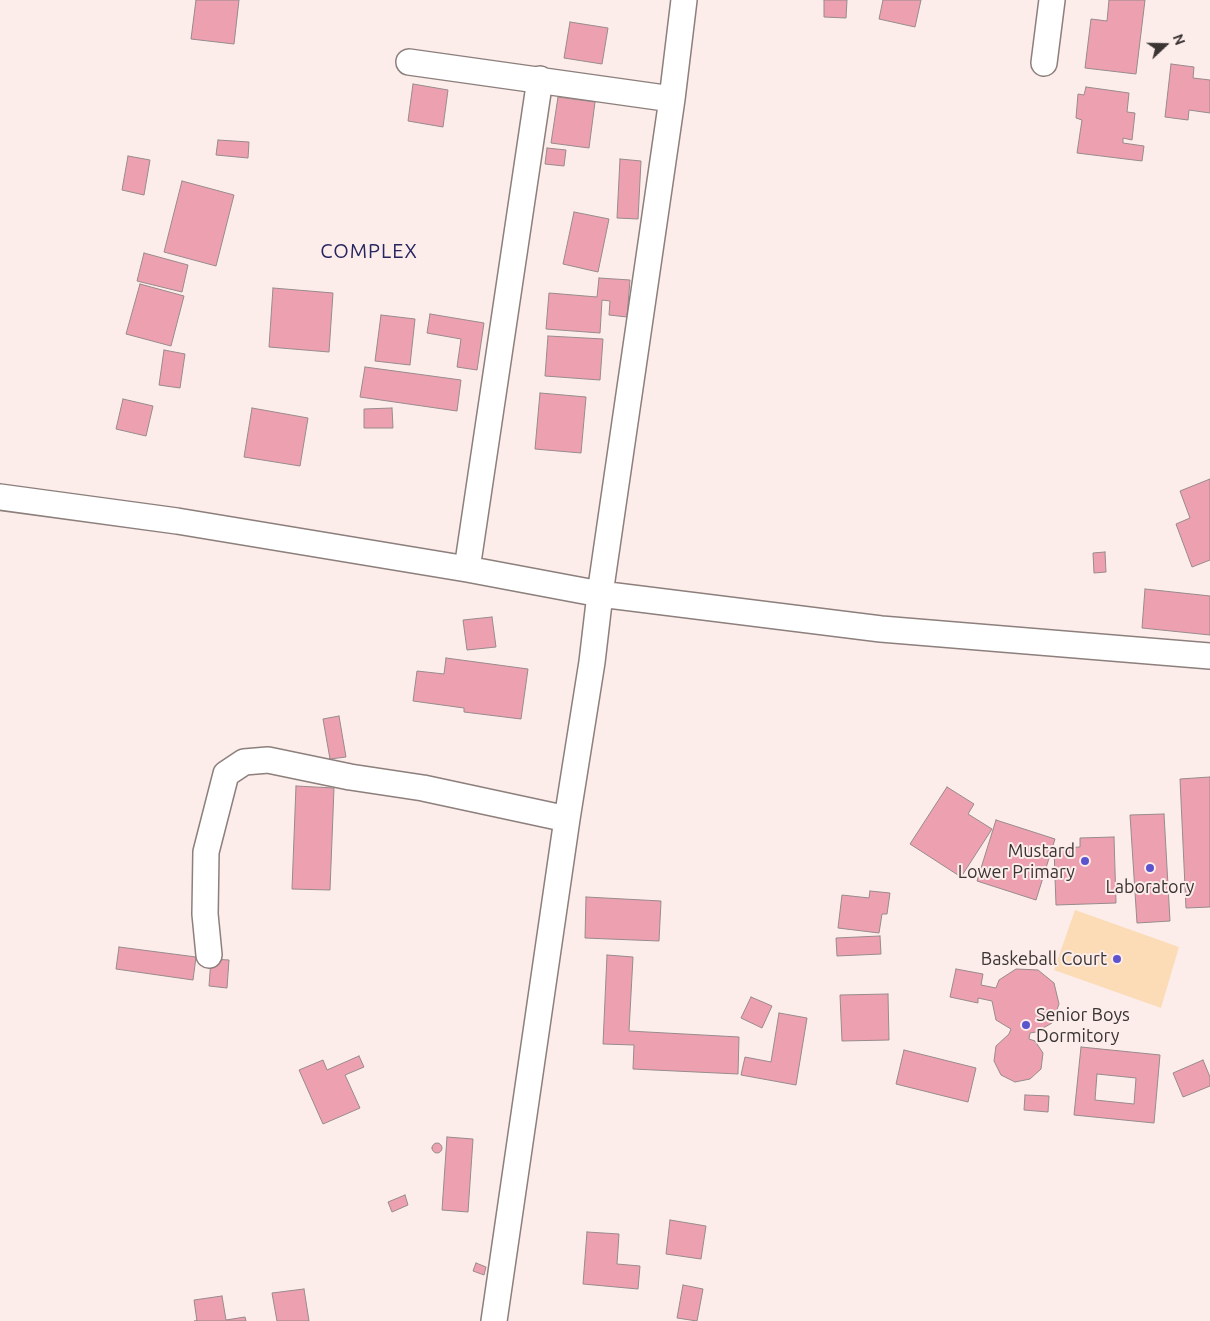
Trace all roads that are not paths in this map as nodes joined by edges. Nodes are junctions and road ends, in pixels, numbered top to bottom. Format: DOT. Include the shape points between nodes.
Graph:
graph roads {
  1 [pos="684,0"];
  2 [pos="1052,0"];
  3 [pos="409,62"];
  4 [pos="1044,62"];
  5 [pos="540,80"];
  6 [pos="672,100"];
  7 [pos="0,497"];
  8 [pos="467,569"];
  9 [pos="600,594"];
  10 [pos="1210,656"];
  11 [pos="567,819"];
  12 [pos="209,955"];
  13 [pos="494,1321"];
  1 -- 6 [label="street"];
  2 -- 4 [label="street"];
  3 -- 5 [label="street"];
  5 -- 6 [label="street"];
  5 -- 8 [label="street"];
  6 -- 9 [label="street"];
  7 -- 8 [label="street" via="177,521"];
  8 -- 9 [label="street"];
  9 -- 10 [label="street" via="881,630"];
  9 -- 11 [label="street"];
  11 -- 12 [label="street" via="423,788 268,760 244,762 226,774 206,852 205,914"];
  11 -- 13 [label="street"];
}
